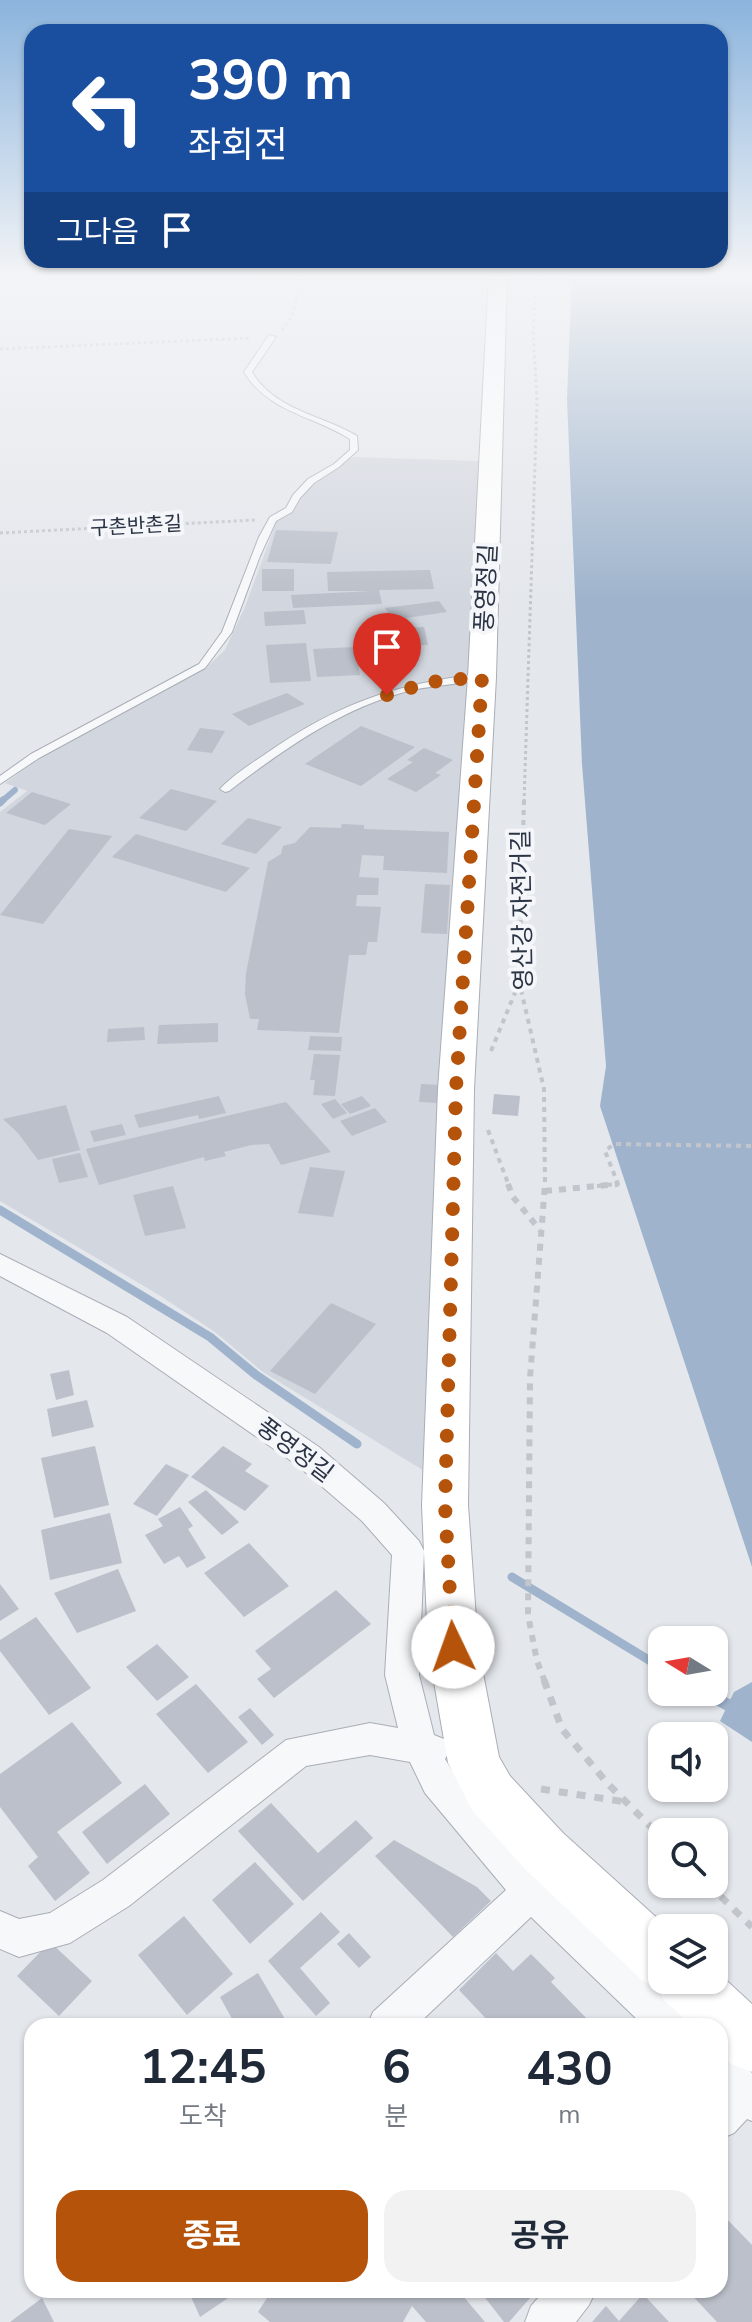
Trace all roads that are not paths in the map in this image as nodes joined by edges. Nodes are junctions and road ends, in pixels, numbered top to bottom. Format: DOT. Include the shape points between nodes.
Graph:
graph roads {
  1 [pos="255,382"];
  2 [pos="495,382"];
  3 [pos="482,677"];
  4 [pos="0,781"];
  5 [pos="225,789"];
  6 [pos="7,1272"];
  7 [pos="420,1747"];
  8 [pos="479,1771"];
  9 [pos="531,1892"];
  10 [pos="0,1930"];
  11 [pos="648,1947"];
  12 [pos="691,1994"];
  13 [pos="396,2018"];
  14 [pos="665,2018"];
  15 [pos="703,2018"];
  16 [pos="567,2298"];
  17 [pos="547,2322"];
  1 -- 4 [label="lane" via="278,401 354,438 354,450 297,490 289,510 273,519 226,635 202,666 35,756"];
  2 -- 3 [label="street, 풍영정길"];
  3 -- 5 [label="lane" via="431,682 344,710 284,743"];
  3 -- 8 [label="street, 풍영정길" via="456,1089 445,1505 453,1647"];
  6 -- 7 [label="street, 풍영정길" via="117,1325 308,1456 373,1512 408,1551 402,1675"];
  7 -- 8 [label="street"];
  7 -- 9 [label="street, 풍영정길" via="438,1781"];
  7 -- 10 [label="street" via="370,1739 298,1751 116,1893 57,1930 19,1938"];
  8 -- 11 [label="street, 풍영정길" via="491,1793 544,1851"];
  9 -- 13 [label="street"];
  9 -- 14 [label="street, 풍영정길"];
  12 -- 15 [label="street"];
  16 -- 17 [label="street"];
}
